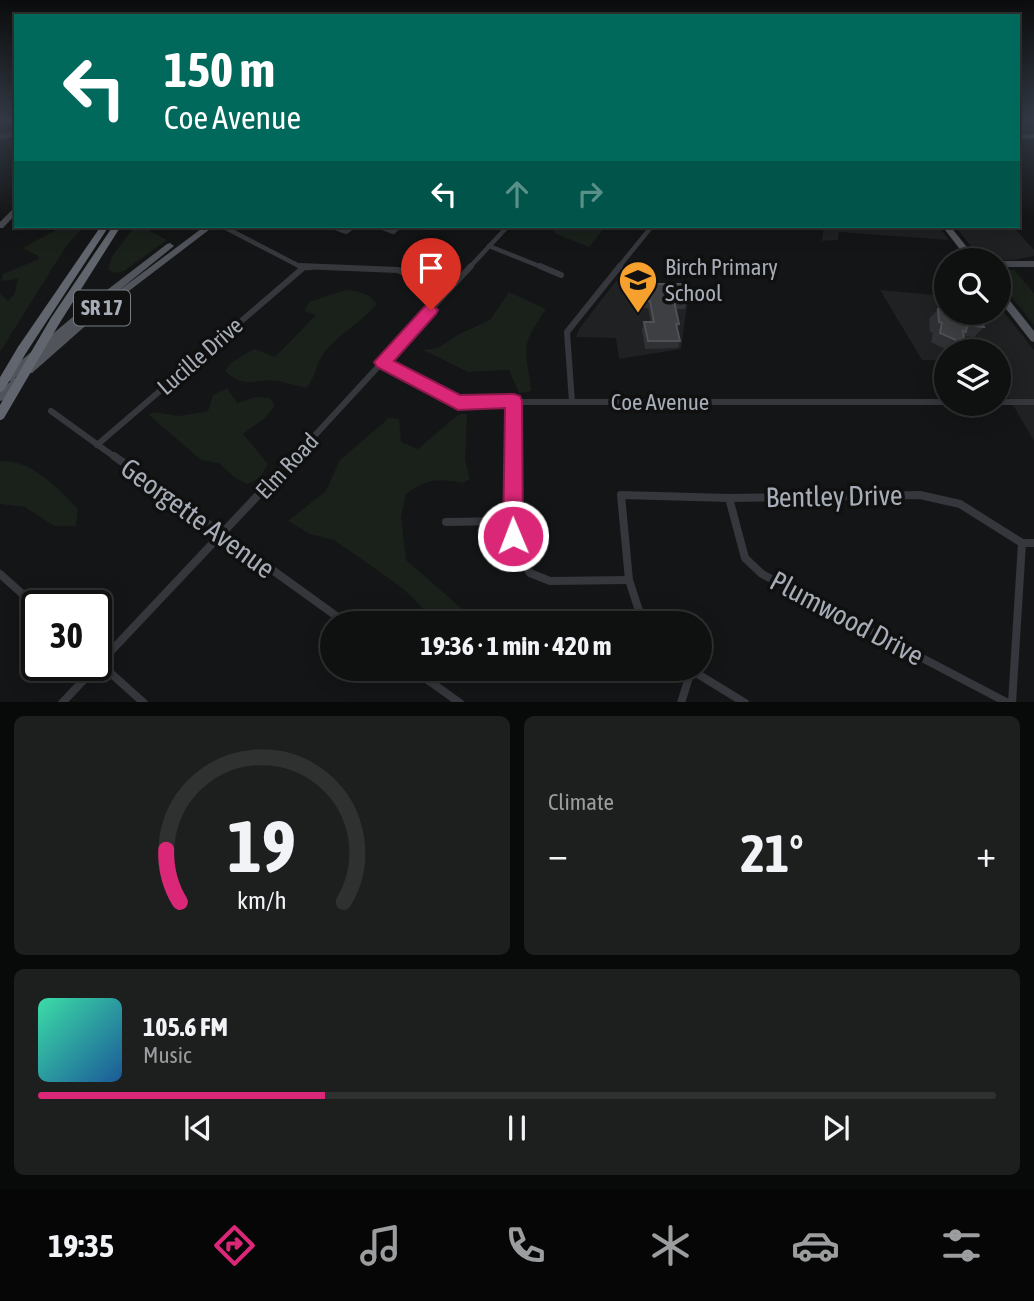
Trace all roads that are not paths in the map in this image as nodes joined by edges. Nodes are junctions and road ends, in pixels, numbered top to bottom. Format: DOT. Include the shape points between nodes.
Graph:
graph roads {
  1 [pos="14,212"];
  2 [pos="0,226"];
  3 [pos="104,228"];
  4 [pos="116,228"];
  5 [pos="196,228"];
  6 [pos="207,228"];
  7 [pos="226,228"];
  8 [pos="335,228"];
  9 [pos="351,228"];
  10 [pos="506,228"];
  11 [pos="650,228"];
  12 [pos="948,228"];
  13 [pos="489,246"];
  14 [pos="964,248"];
  15 [pos="1011,264"];
  16 [pos="1034,264"];
  17 [pos="303,268"];
  18 [pos="561,275"];
  19 [pos="447,292"];
  20 [pos="1011,308"];
  21 [pos="1034,338"];
  22 [pos="383,362"];
  23 [pos="0,386"];
  24 [pos="0,397"];
  25 [pos="514,401"];
  26 [pos="572,402"];
  27 [pos="934,402"];
  28 [pos="1011,402"];
  29 [pos="1034,402"];
  30 [pos="51,411"];
  31 [pos="0,415"];
  32 [pos="97,445"];
  33 [pos="729,498"];
  34 [pos="512,521"];
  35 [pos="446,522"];
  36 [pos="221,536"];
  37 [pos="1034,542"];
  38 [pos="1022,543"];
  39 [pos="0,574"];
  40 [pos="629,580"];
  41 [pos="21,593"];
  42 [pos="329,611"];
  43 [pos="638,611"];
  44 [pos="112,648"];
  45 [pos="112,674"];
  46 [pos="81,681"];
  47 [pos="430,681"];
  48 [pos="686,681"];
  49 [pos="708,681"];
  50 [pos="62,702"];
  51 [pos="144,702"];
  52 [pos="460,702"];
  53 [pos="681,702"];
  54 [pos="745,702"];
  55 [pos="1010,702"];
  1 -- 2 [label="street"];
  3 -- 23 [label="highway, bridge"];
  4 -- 31 [label="highway, bridge"];
  5 -- 23 [label="main road, SR 17" via="85,312"];
  6 -- 24 [label="main road, SR 17" via="97,312"];
  7 -- 17 [label="street"];
  8 -- 9 [label="street" via="346,232"];
  10 -- 13 [label="street, Elm Road"];
  11 -- 26 [label="street" via="567,332"];
  12 -- 14 [label="main road"];
  13 -- 18 [label="street"];
  13 -- 19 [label="street, Elm Road"];
  15 -- 16 [label="street"];
  17 -- 19 [label="street" via="398,270"];
  17 -- 32 [label="street, Lucille Drive"];
  19 -- 22 [label="street, Elm Road"];
  20 -- 21 [label="main road"];
  22 -- 25 [label="street, Coe Avenue" via="458,402"];
  22 -- 36 [label="street, Elm Road"];
  25 -- 26 [label="street, Coe Avenue"];
  25 -- 34 [label="street"];
  26 -- 27 [label="street, Coe Avenue"];
  28 -- 29 [label="street"];
  30 -- 32 [label="street, Georgette Avenue"];
  32 -- 36 [label="street, Georgette Avenue"];
  33 -- 38 [label="street, Bentley Drive" via="940,498 960,504"];
  33 -- 40 [label="street, Bentley Drive" via="621,495"];
  33 -- 55 [label="street, Plumwood Drive" via="745,558 762,574"];
  34 -- 35 [label="street"];
  34 -- 40 [label="street" via="514,552 530,573 550,581"];
  36 -- 42 [label="street, Georgette Avenue"];
  36 -- 44 [label="street, Elm Road"];
  37 -- 38 [label="street"];
  38 -- 55 [label="street"];
  39 -- 41 [label="street"];
  40 -- 43 [label="street"];
  45 -- 51 [label="street"];
  46 -- 50 [label="street, Elm Road"];
  47 -- 52 [label="street"];
  48 -- 53 [label="street"];
  49 -- 54 [label="street"];
}
